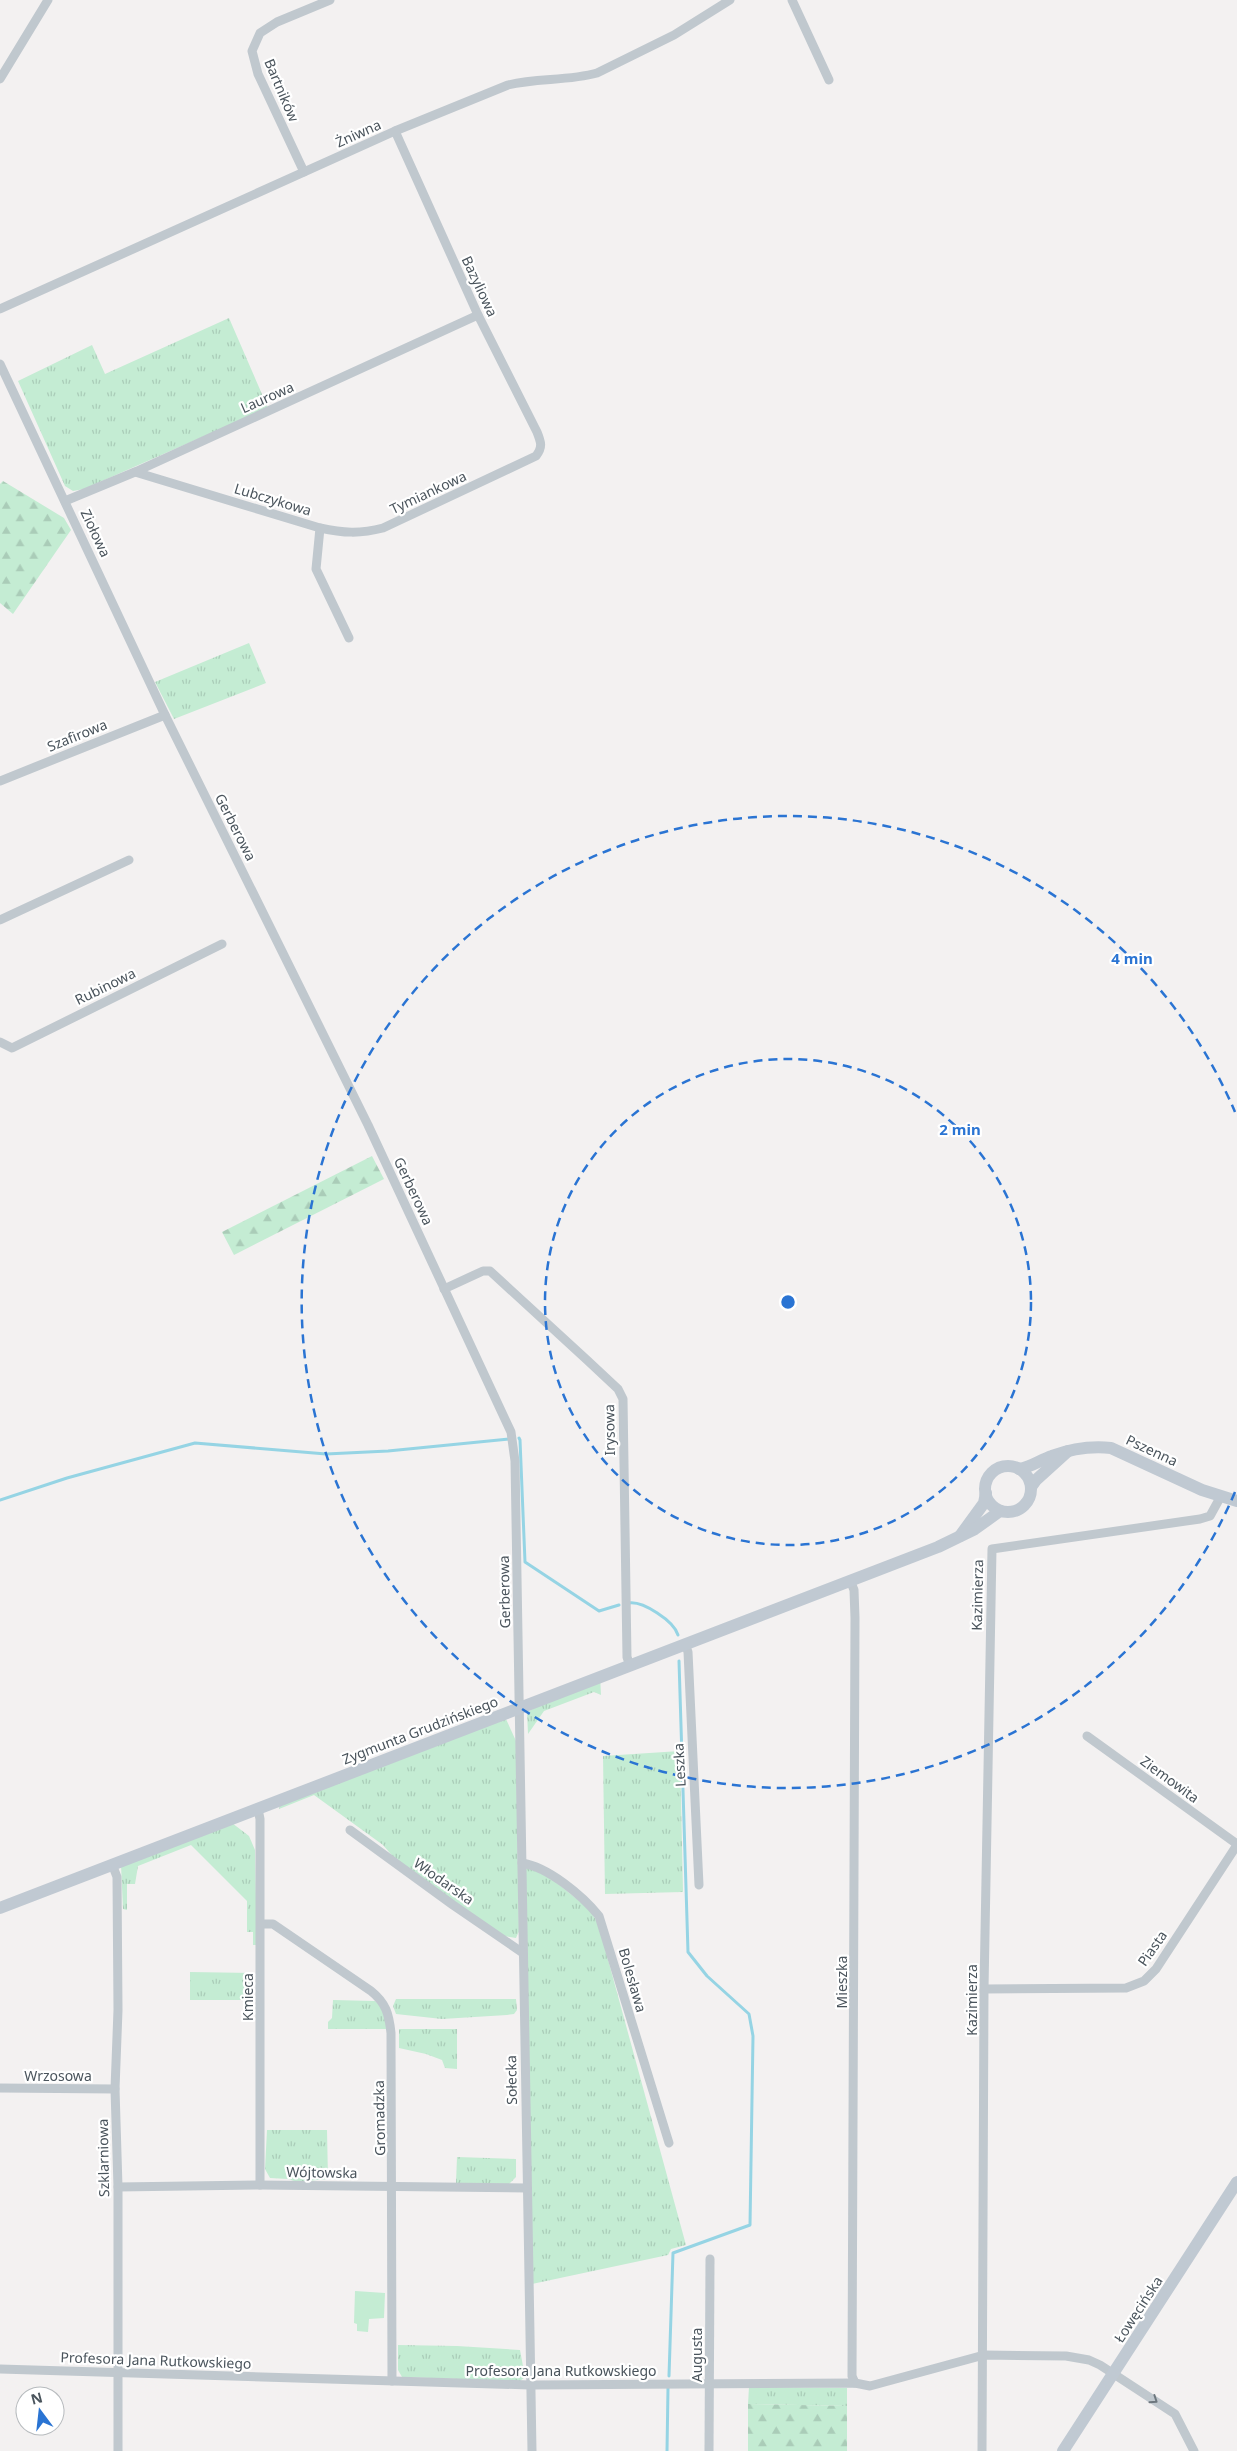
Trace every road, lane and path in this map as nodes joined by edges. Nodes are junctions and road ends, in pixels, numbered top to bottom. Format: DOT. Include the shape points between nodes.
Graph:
graph roads {
  1 [pos="48,0"];
  2 [pos="330,0"];
  3 [pos="730,0"];
  4 [pos="792,0"];
  5 [pos="0,80"];
  6 [pos="829,80"];
  7 [pos="395,131"];
  8 [pos="304,172"];
  9 [pos="0,308"];
  10 [pos="478,315"];
  11 [pos="0,364"];
  12 [pos="540,450"];
  13 [pos="135,472"];
  14 [pos="65,501"];
  15 [pos="320,528"];
  16 [pos="350,638"];
  17 [pos="165,715"];
  18 [pos="0,781"];
  19 [pos="129,860"];
  20 [pos="0,920"];
  21 [pos="222,944"];
  22 [pos="0,1042"];
  23 [pos="444,1289"];
  24 [pos="1068,1451"];
  25 [pos="1019,1469"];
  26 [pos="1031,1487"];
  27 [pos="986,1493"];
  28 [pos="1220,1496"];
  29 [pos="1237,1501"];
  30 [pos="1000,1511"];
  31 [pos="960,1536"];
  32 [pos="850,1580"];
  33 [pos="685,1644"];
  34 [pos="630,1666"];
  35 [pos="519,1708"];
  36 [pos="1087,1736"];
  37 [pos="258,1809"];
  38 [pos="350,1830"];
  39 [pos="1237,1844"];
  40 [pos="522,1863"];
  41 [pos="112,1864"];
  42 [pos="699,1885"];
  43 [pos="0,1908"];
  44 [pos="262,1924"];
  45 [pos="523,1953"];
  46 [pos="984,1989"];
  47 [pos="0,2088"];
  48 [pos="115,2089"];
  49 [pos="669,2143"];
  50 [pos="1237,2182"];
  51 [pos="260,2185"];
  52 [pos="393,2186"];
  53 [pos="118,2187"];
  54 [pos="527,2188"];
  55 [pos="710,2259"];
  56 [pos="984,2355"];
  57 [pos="0,2369"];
  58 [pos="119,2372"];
  59 [pos="1114,2373"];
  60 [pos="392,2381"];
  61 [pos="710,2383"];
  62 [pos="854,2383"];
  63 [pos="530,2386"];
  64 [pos="118,2451"];
  65 [pos="532,2451"];
  66 [pos="709,2451"];
  67 [pos="982,2451"];
  68 [pos="1063,2451"];
  69 [pos="1194,2451"];
  1 -- 5 [label="street"];
  2 -- 8 [label="street, Bartników" via="277,22 260,33 252,51 258,74"];
  3 -- 7 [label="street, Żniwna" via="674,35 597,73 508,85"];
  4 -- 6 [label="street"];
  7 -- 8 [label="street, Żniwna"];
  7 -- 10 [label="street, Bazyliowa"];
  8 -- 9 [label="street, Żniwna"];
  10 -- 12 [label="street, Bazyliowa" via="537,432"];
  10 -- 13 [label="street, Laurowa"];
  11 -- 14 [label="street, Ziołowa"];
  12 -- 15 [label="street, Tymiankowa" via="536,456 383,528 365,533 346,533"];
  13 -- 14 [label="street, Laurowa"];
  13 -- 15 [label="street, Lubczykowa"];
  14 -- 17 [label="street, Ziołowa"];
  15 -- 16 [label="street, Lubczykowa" via="316,569"];
  17 -- 18 [label="street, Szafirowa"];
  17 -- 23 [label="street, Gerberowa" via="294,973"];
  19 -- 20 [label="street"];
  21 -- 22 [label="street, Rubinowa" via="12,1048"];
  23 -- 34 [label="street, Irysowa" via="490,1270 618,1389 622,1399 625,1602"];
  23 -- 35 [label="street, Gerberowa" via="501,1408 514,1445"];
  24 -- 25 [label="street, Pszenna"];
  24 -- 26 [label="street"];
  24 -- 28 [label="street, Pszenna" via="1098,1446 1111,1448"];
  25 -- 26 [label="street" via="1027,1476"];
  25 -- 27 [label="street, Pszenna" via="1006,1466 994,1471 987,1481"];
  26 -- 30 [label="street" via="1022,1508"];
  27 -- 30 [label="street" via="990,1504"];
  27 -- 31 [label="street, Pszenna" via="984,1503"];
  28 -- 29 [label="street, Pszenna"];
  28 -- 46 [label="street, Kazimierza" via="1216,1508 1205,1518 992,1549"];
  30 -- 31 [label="street"];
  31 -- 32 [label="street"];
  32 -- 33 [label="street, Zygmunta Grudzińskiego"];
  32 -- 62 [label="street, Mieszka" via="856,1618"];
  33 -- 34 [label="street, Zygmunta Grudzińskiego"];
  33 -- 42 [label="street, Leszka" via="688,1652"];
  34 -- 35 [label="street, Zygmunta Grudzińskiego"];
  35 -- 37 [label="street, Zygmunta Grudzińskiego"];
  35 -- 40 [label="street, Sołecka"];
  36 -- 39 [label="street, Ziemowita"];
  37 -- 41 [label="street, Zygmunta Grudzińskiego"];
  37 -- 44 [label="street, Kmieca"];
  38 -- 45 [label="street, Włodarska"];
  39 -- 46 [label="street, Piasta" via="1156,1969 1144,1981 1126,1988"];
  40 -- 45 [label="street, Sołecka"];
  40 -- 49 [label="street, Bolesława" via="543,1868 599,1916"];
  41 -- 43 [label="street, Zygmunta Grudzińskiego"];
  41 -- 48 [label="street, Szklarniowa" via="117,1876"];
  44 -- 51 [label="street, Kmieca"];
  44 -- 52 [label="street, Gromadzka" via="273,1924 371,1991 385,2005 391,2033"];
  45 -- 54 [label="street, Sołecka"];
  46 -- 56 [label="street, Kazimierza"];
  47 -- 48 [label="street, Wrzosowa"];
  48 -- 53 [label="street, Szklarniowa"];
  50 -- 59 [label="street, Łowęcińska"];
  51 -- 52 [label="street, Wójtowska"];
  51 -- 53 [label="street, Wójtowska"];
  52 -- 54 [label="street, Wójtowska"];
  52 -- 60 [label="street, Gromadzka"];
  53 -- 58 [label="street, Szklarniowa"];
  54 -- 63 [label="street, Sołecka"];
  55 -- 61 [label="street, Augusta"];
  56 -- 59 [label="street, Profesora Jana Rutkowskiego" via="1076,2358 1089,2360"];
  56 -- 62 [label="street, Profesora Jana Rutkowskiego" via="870,2386"];
  56 -- 67 [label="street, Kazimierza"];
  57 -- 58 [label="street, Profesora Jana Rutkowskiego"];
  58 -- 60 [label="street, Profesora Jana Rutkowskiego"];
  58 -- 64 [label="street, Szklarniowa"];
  59 -- 68 [label="street, Łowęcińska"];
  59 -- 69 [label="street, Profesora Jana Rutkowskiego, one-way" via="1175,2414"];
  60 -- 63 [label="street, Profesora Jana Rutkowskiego"];
  61 -- 62 [label="street, Profesora Jana Rutkowskiego"];
  61 -- 63 [label="street, Profesora Jana Rutkowskiego"];
  61 -- 66 [label="street, Augusta"];
  63 -- 65 [label="street, Sołecka"];
}
